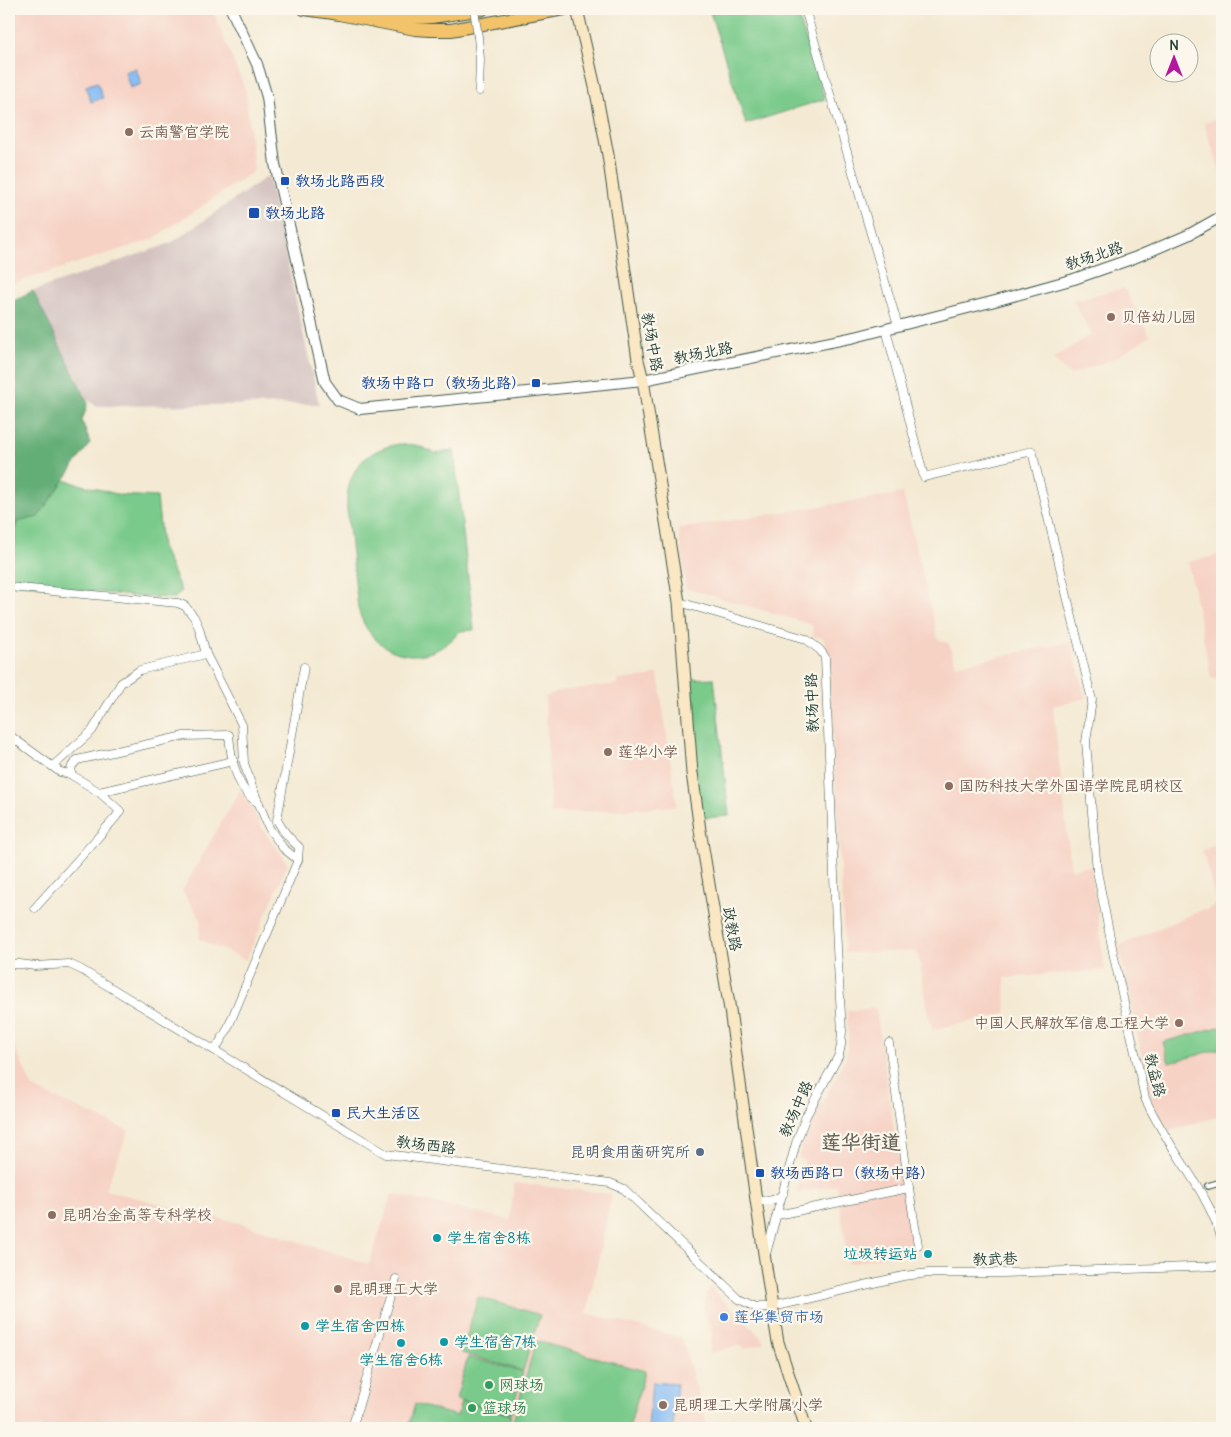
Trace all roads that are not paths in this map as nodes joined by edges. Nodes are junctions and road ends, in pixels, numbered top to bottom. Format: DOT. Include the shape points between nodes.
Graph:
graph roads {
  1 [pos="231,9"];
  2 [pos="304,9"];
  3 [pos="474,9"];
  4 [pos="484,9"];
  5 [pos="564,9"];
  6 [pos="577,9"];
  7 [pos="804,9"];
  8 [pos="334,13"];
  9 [pos="479,91"];
  10 [pos="1222,216"];
  11 [pos="898,326"];
  12 [pos="886,329"];
  13 [pos="643,380"];
  14 [pos="9,587"];
  15 [pos="678,602"];
  16 [pos="206,654"];
  17 [pos="304,667"];
  18 [pos="9,733"];
  19 [pos="233,761"];
  20 [pos="53,766"];
  21 [pos="70,774"];
  22 [pos="99,792"];
  23 [pos="259,803"];
  24 [pos="298,860"];
  25 [pos="34,908"];
  26 [pos="9,964"];
  27 [pos="889,1043"];
  28 [pos="215,1050"];
  29 [pos="1222,1182"];
  30 [pos="1208,1186"];
  31 [pos="909,1188"];
  32 [pos="783,1193"];
  33 [pos="755,1198"];
  34 [pos="777,1215"];
  35 [pos="1222,1240"];
  36 [pos="918,1246"];
  37 [pos="764,1259"];
  38 [pos="1222,1266"];
  39 [pos="396,1279"];
  40 [pos="772,1307"];
  41 [pos="352,1428"];
  42 [pos="806,1428"];
  1 -- 13 [label="street, 教场北路" via="257,64 267,97 275,164 325,382 338,400 360,409"];
  2 -- 8 [label="highway"];
  3 -- 9 [label="street, bridge" via="480,59"];
  4 -- 8 [label="highway" via="415,18"];
  5 -- 8 [label="highway" via="451,30 415,28"];
  6 -- 13 [label="main road, 教场中路" via="608,155"];
  7 -- 11 [label="street"];
  10 -- 11 [label="street, 教场北路" via="1126,261 1074,279"];
  11 -- 12 [label="street, 教场北路"];
  12 -- 13 [label="street, 教场北路"];
  12 -- 35 [label="street, 教益路" via="924,477 1032,451 1092,700 1086,742 1097,871 1146,1098 1154,1118 1212,1210"];
  13 -- 15 [label="main road, 教场中路"];
  14 -- 16 [label="street" via="178,603 194,617"];
  15 -- 32 [label="street, 教场中路" via="806,639 825,657 841,1045 806,1116"];
  15 -- 33 [label="main road, 政教路" via="695,792 730,1010"];
  16 -- 20 [label="street" via="140,670 120,683 92,731"];
  16 -- 23 [label="street" via="242,725 244,763"];
  17 -- 24 [label="street" via="277,820 282,830 299,846"];
  18 -- 20 [label="street"];
  19 -- 21 [label="street" via="229,735 184,736 77,760"];
  19 -- 22 [label="street"];
  19 -- 23 [label="street" via="242,786 251,799"];
  20 -- 21 [label="street"];
  21 -- 22 [label="street"];
  22 -- 25 [label="street" via="120,811"];
  23 -- 24 [label="street" via="269,828 283,848"];
  24 -- 28 [label="street" via="227,1030"];
  26 -- 28 [label="street, 教场西路" via="70,964"];
  27 -- 31 [label="street"];
  28 -- 40 [label="street, 教场西路" via="386,1154 617,1185 738,1299 755,1306"];
  29 -- 30 [label="street"];
  31 -- 34 [label="street"];
  31 -- 36 [label="street"];
  32 -- 33 [label="street" via="770,1202"];
  32 -- 34 [label="street, 教场中路"];
  33 -- 37 [label="main road, 政教路"];
  34 -- 37 [label="street, 教场中路"];
  37 -- 40 [label="main road, 教场中路"];
  38 -- 40 [label="street, 教武巷" via="903,1276"];
  39 -- 41 [label="street"];
  40 -- 42 [label="main road, 教场中路" via="778,1342"];
}
